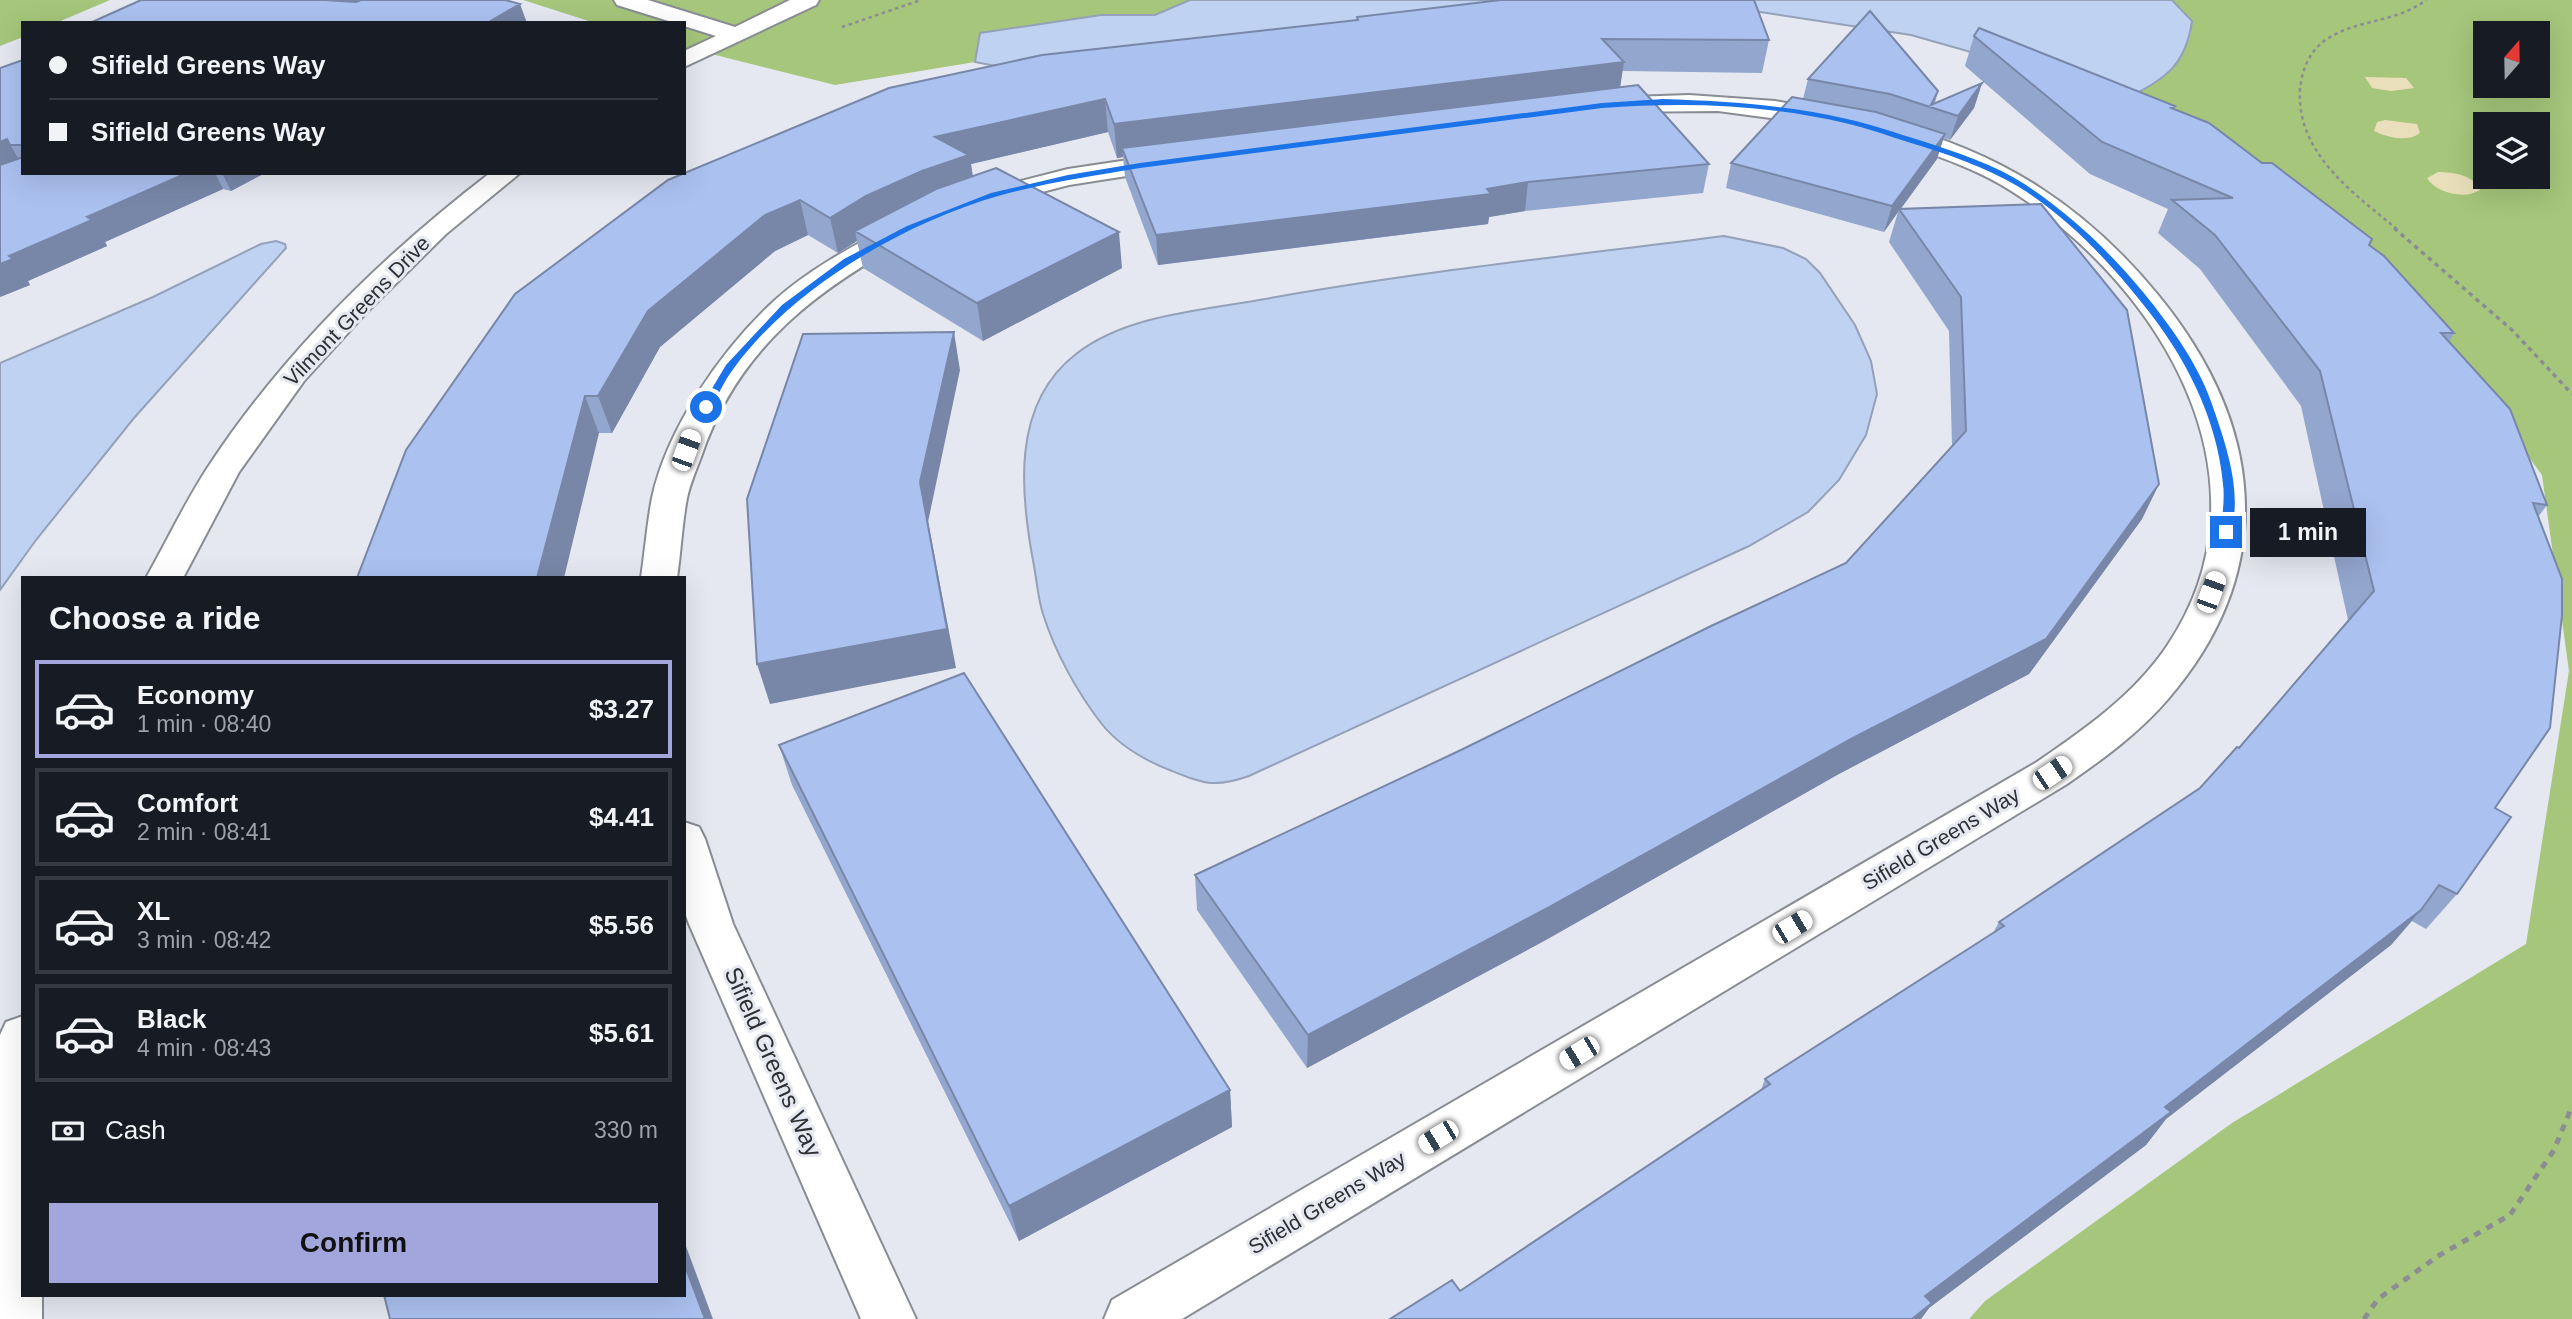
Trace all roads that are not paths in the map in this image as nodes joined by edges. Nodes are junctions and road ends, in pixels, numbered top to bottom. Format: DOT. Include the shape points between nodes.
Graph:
graph roads {
  1 [pos="625,0"];
  2 [pos="808,0"];
  3 [pos="734,34"];
  4 [pos="686,59"];
  5 [pos="1575,109"];
  6 [pos="1208,156"];
  7 [pos="505,175"];
  8 [pos="164,576"];
  9 [pos="659,576"];
  10 [pos="686,845"];
  11 [pos="21,1049"];
  12 [pos="15,1319"];
  13 [pos="889,1319"];
  14 [pos="1131,1319"];
  1 -- 3 [label="street"];
  2 -- 3 [label="street"];
  3 -- 4 [label="street"];
  5 -- 14 [label="street, Sifield Greens Way" via="1709,102 1848,121 1990,168 2051,206 2082,231 2135,287 2167,327 2203,388 2229,486 2219,571 2204,613 2179,657 2142,704 2052,773"];
  6 -- 9 [label="street" via="1068,177 994,194 910,228 847,261 785,307 730,367 694,428 670,496"];
  7 -- 8 [label="street, Vilmont Greens Drive" via="436,228 293,374 223,470"];
  10 -- 13 [label="street, Sifield Greens Way" via="711,924"];
  11 -- 12 [label="street" via="13,1096"];
}
